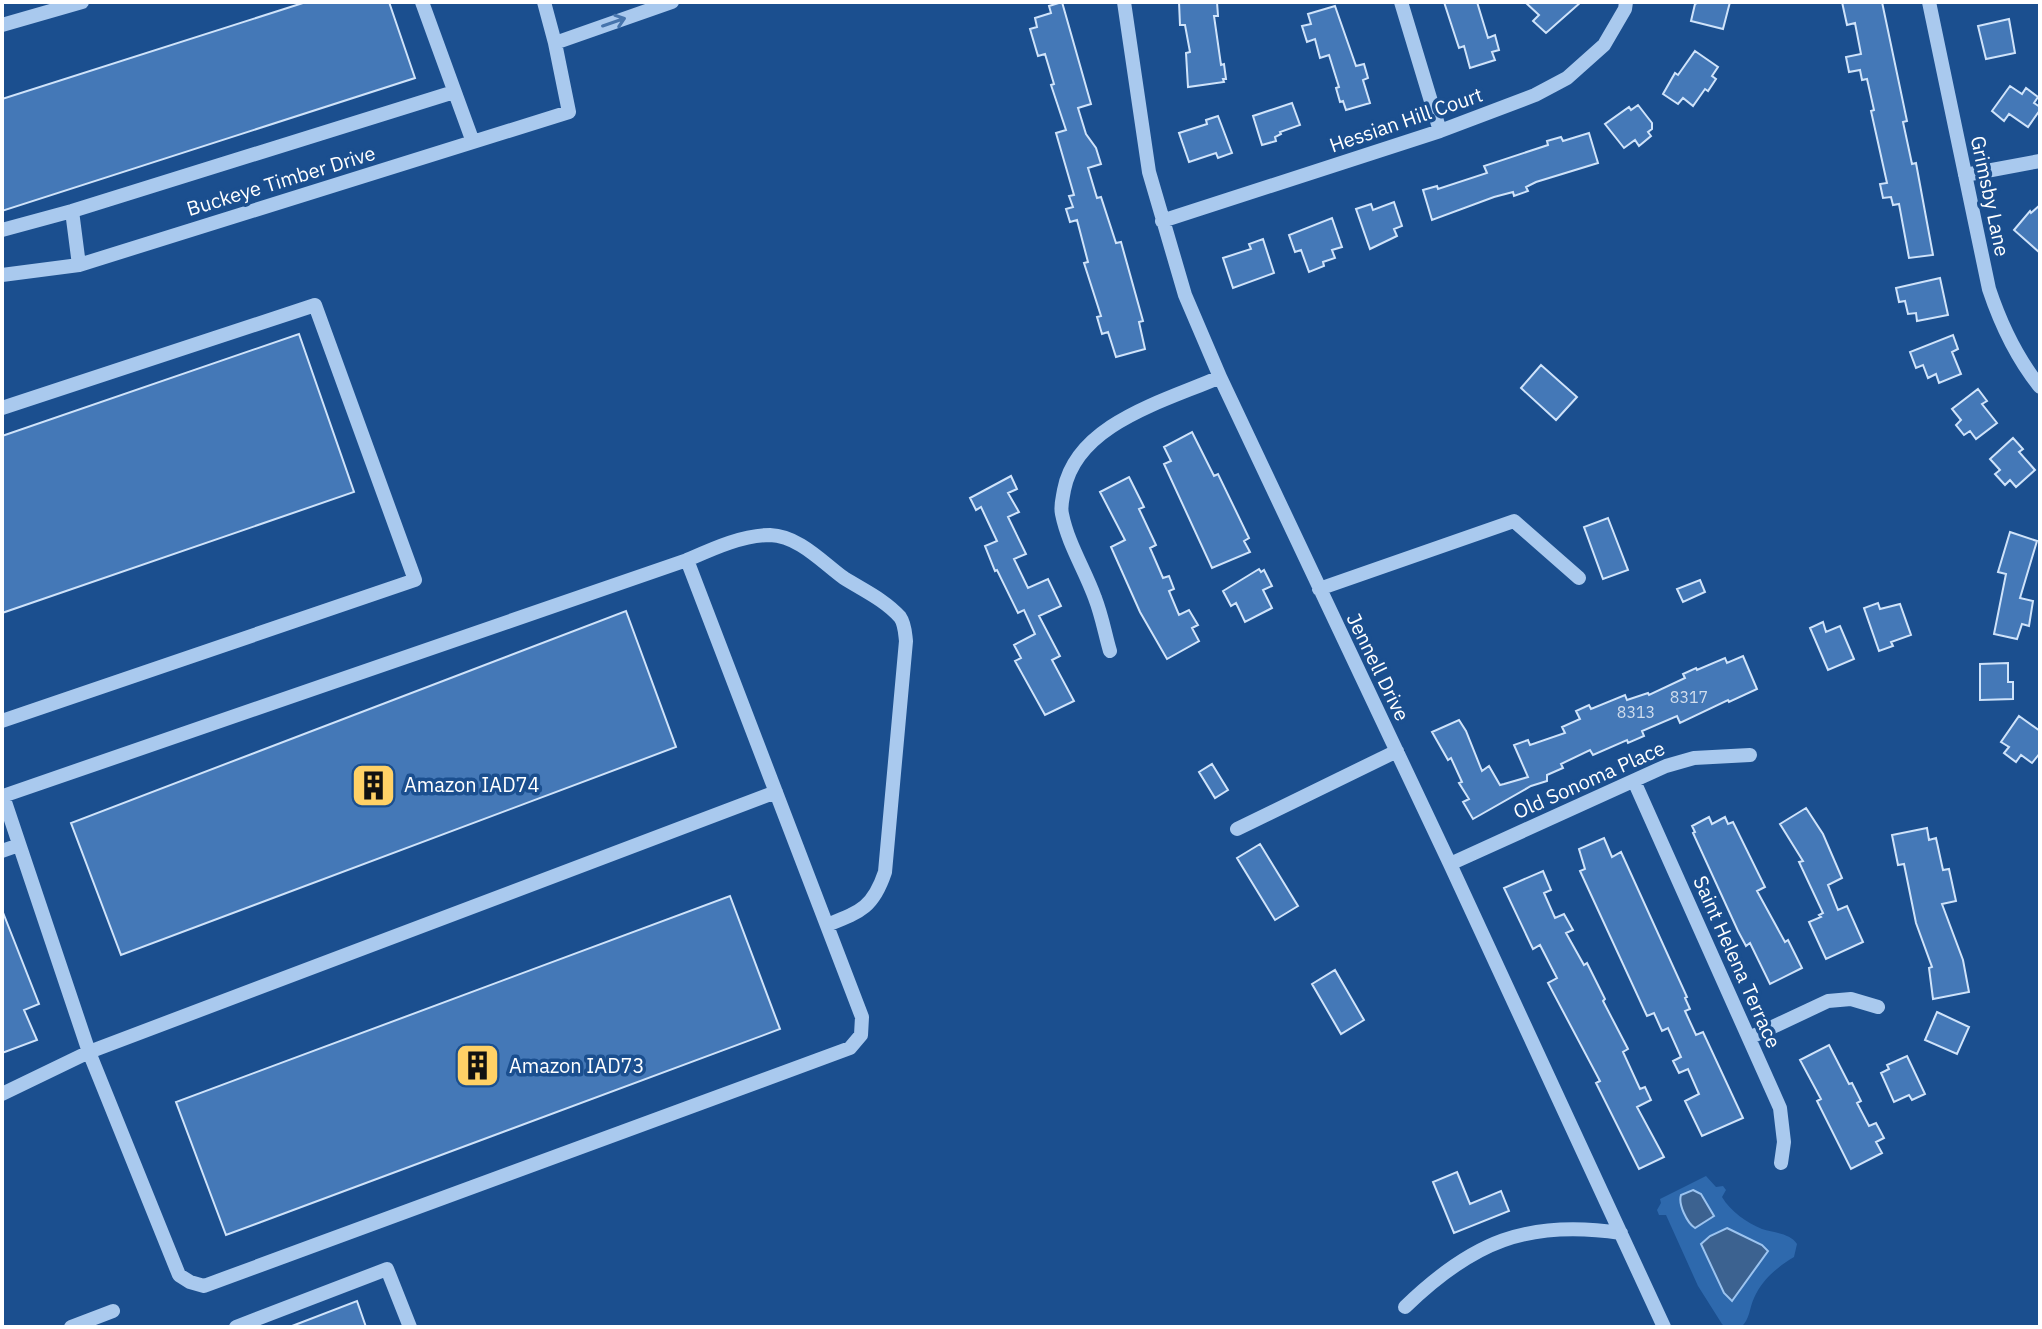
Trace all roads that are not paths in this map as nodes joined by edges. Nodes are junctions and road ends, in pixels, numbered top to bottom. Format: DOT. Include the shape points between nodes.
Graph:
graph roads {
  1 [pos="82,2"];
  2 [pos="422,2"];
  3 [pos="544,2"];
  4 [pos="672,2"];
  5 [pos="1124,2"];
  6 [pos="1401,2"];
  7 [pos="1626,2"];
  8 [pos="1929,2"];
  9 [pos="2,25"];
  10 [pos="555,43"];
  11 [pos="454,92"];
  12 [pos="1440,131"];
  13 [pos="473,142"];
  14 [pos="2040,161"];
  15 [pos="1965,175"];
  16 [pos="72,211"];
  17 [pos="1162,221"];
  18 [pos="2,230"];
  19 [pos="79,265"];
  20 [pos="2,275"];
  21 [pos="1220,377"];
  22 [pos="2040,387"];
  23 [pos="2,408"];
  24 [pos="687,560"];
  25 [pos="1579,578"];
  26 [pos="1319,589"];
  27 [pos="1110,651"];
  28 [pos="2,721"];
  29 [pos="1397,751"];
  30 [pos="1750,755"];
  31 [pos="1634,781"];
  32 [pos="776,792"];
  33 [pos="2,794"];
  34 [pos="1237,829"];
  35 [pos="19,845"];
  36 [pos="2,851"];
  37 [pos="1450,864"];
  38 [pos="827,925"];
  39 [pos="1878,1007"];
  40 [pos="1749,1038"];
  41 [pos="89,1052"];
  42 [pos="2,1094"];
  43 [pos="1781,1163"];
  44 [pos="1621,1233"];
  45 [pos="1405,1307"];
  46 [pos="113,1311"];
  47 [pos="71,1327"];
  48 [pos="236,1327"];
  49 [pos="410,1327"];
  50 [pos="1664,1327"];
  1 -- 9 [label="street"];
  2 -- 11 [label="street"];
  3 -- 10 [label="street"];
  10 -- 4 [label="street, one-way"];
  5 -- 17 [label="street, Jennell Drive" via="1146,158"];
  6 -- 12 [label="street"];
  7 -- 12 [label="street, Hessian Hill Court" via="1604,45 1567,78"];
  8 -- 15 [label="street, Grimsby Lane"];
  10 -- 13 [label="street, Buckeye Timber Drive" via="569,112"];
  11 -- 13 [label="street"];
  11 -- 16 [label="street"];
  12 -- 17 [label="street, Hessian Hill Court"];
  13 -- 19 [label="street, Buckeye Timber Drive"];
  14 -- 15 [label="street"];
  15 -- 22 [label="street, Grimsby Lane" via="1989,289 2014,350"];
  16 -- 18 [label="street"];
  16 -- 19 [label="street"];
  17 -- 21 [label="street, Jennell Drive" via="1185,295"];
  19 -- 20 [label="street, Buckeye Timber Drive"];
  21 -- 26 [label="street, Jennell Drive"];
  21 -- 27 [label="street" via="1100,432 1067,477 1061,510"];
  23 -- 28 [label="street" via="315,305 415,580"];
  24 -- 32 [label="street"];
  24 -- 33 [label="street"];
  24 -- 38 [label="street" via="735,541 782,537 868,591 903,622 906,641 885,872 870,904"];
  25 -- 26 [label="street" via="1514,521"];
  26 -- 29 [label="street, Jennell Drive"];
  29 -- 34 [label="street"];
  29 -- 37 [label="street, Jennell Drive"];
  30 -- 31 [label="street, Old Sonoma Place" via="1694,758"];
  31 -- 37 [label="street, Old Sonoma Place"];
  31 -- 40 [label="street, Saint Helena Terrace"];
  32 -- 38 [label="street"];
  32 -- 41 [label="street"];
  33 -- 35 [label="street"];
  35 -- 36 [label="street"];
  35 -- 41 [label="street"];
  37 -- 44 [label="street, Jennell Drive"];
  38 -- 41 [label="street" via="862,1017 861,1035 850,1048 204,1286 179,1275"];
  39 -- 40 [label="street" via="1851,999 1828,1001"];
  40 -- 43 [label="street, Saint Helena Terrace" via="1780,1108"];
  41 -- 42 [label="street"];
  44 -- 45 [label="street" via="1562,1228 1512,1237 1451,1265"];
  44 -- 50 [label="street, Jennell Drive"];
  46 -- 47 [label="street"];
  48 -- 49 [label="street" via="387,1269"];
}
